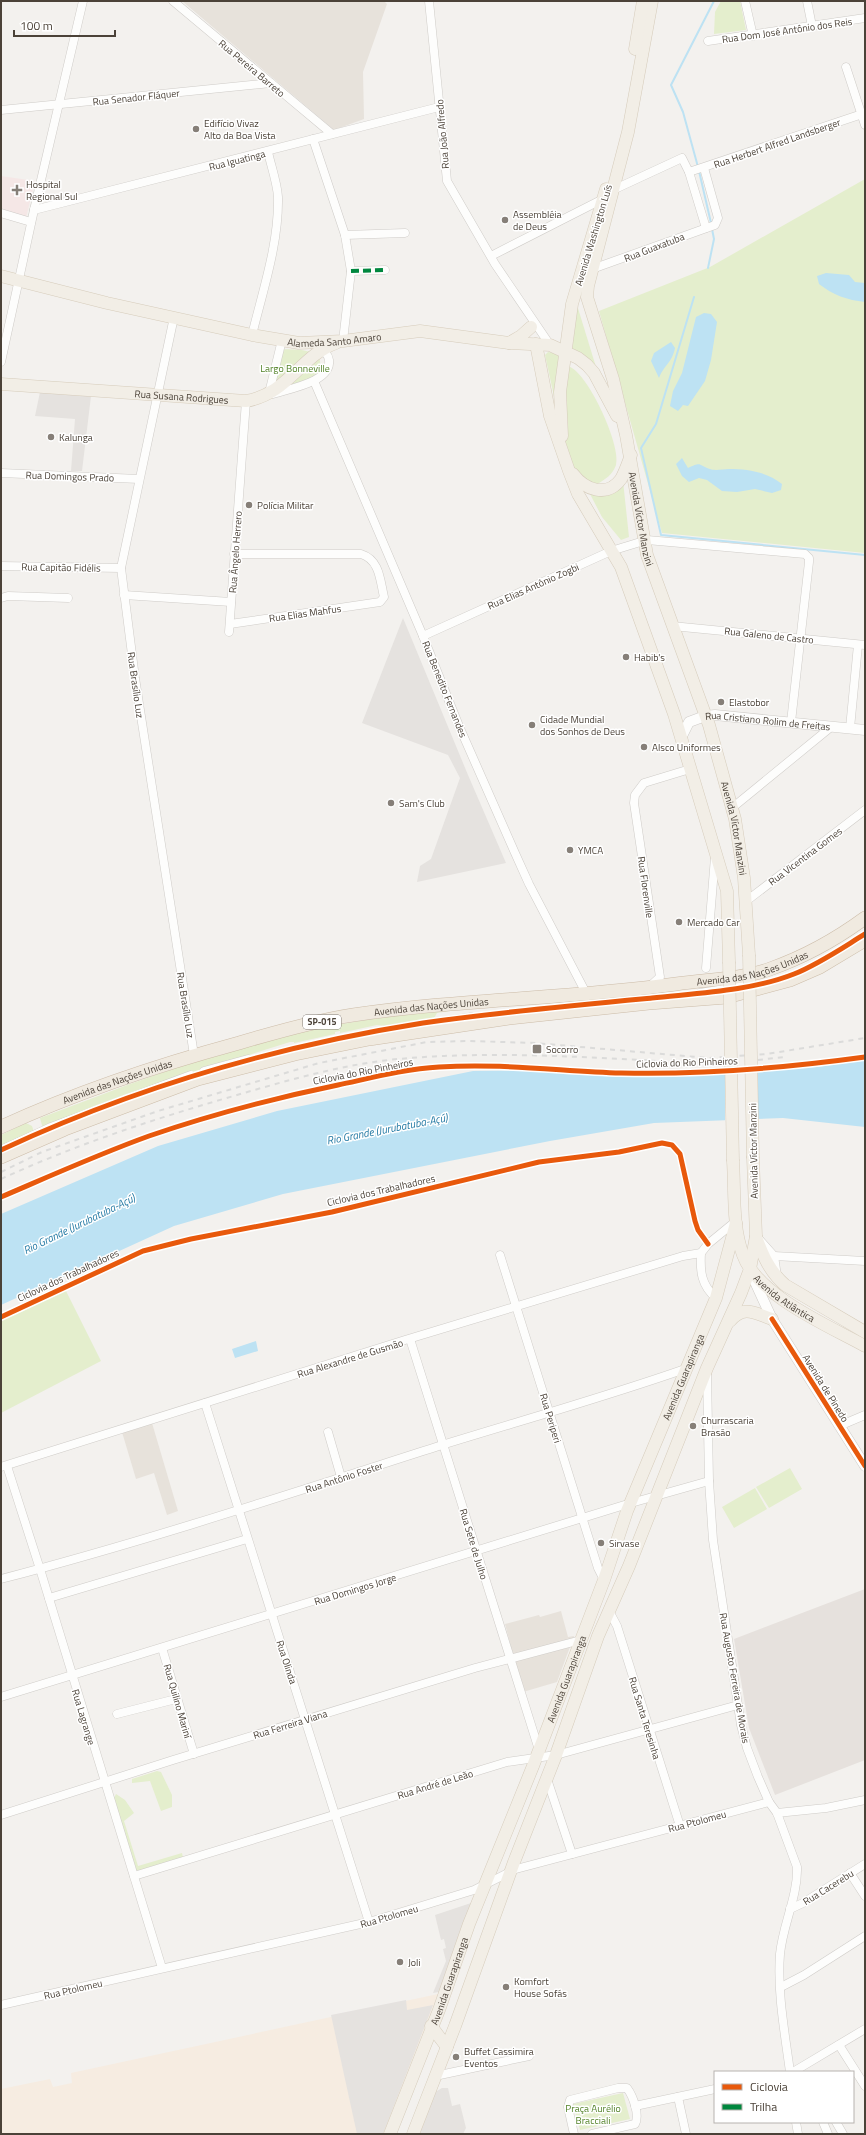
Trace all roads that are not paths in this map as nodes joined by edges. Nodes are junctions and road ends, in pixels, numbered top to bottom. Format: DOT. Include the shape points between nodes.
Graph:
graph roads {
  1 [pos="83,1"];
  2 [pos="173,1"];
  3 [pos="429,1"];
  4 [pos="643,1"];
  5 [pos="652,1"];
  6 [pos="745,1"];
  7 [pos="807,1"];
  8 [pos="865,18"];
  9 [pos="812,26"];
  10 [pos="753,36"];
  11 [pos="708,41"];
  12 [pos="846,67"];
  13 [pos="271,83"];
  14 [pos="59,105"];
  15 [pos="439,107"];
  16 [pos="1,110"];
  17 [pos="863,114"];
  18 [pos="865,126"];
  19 [pos="332,134"];
  20 [pos="313,139"];
  21 [pos="268,152"];
  22 [pos="703,168"];
  23 [pos="692,171"];
  24 [pos="615,189"];
  25 [pos="603,199"];
  26 [pos="34,210"];
  27 [pos="1,213"];
  28 [pos="31,222"];
  29 [pos="709,227"];
  30 [pos="405,233"];
  31 [pos="345,236"];
  32 [pos="491,256"];
  33 [pos="592,269"];
  34 [pos="385,270"];
  35 [pos="351,271"];
  36 [pos="1,276"];
  37 [pos="18,281"];
  38 [pos="572,304"];
  39 [pos="174,317"];
  40 [pos="530,322"];
  41 [pos="252,335"];
  42 [pos="282,340"];
  43 [pos="343,341"];
  44 [pos="299,343"];
  45 [pos="509,343"];
  46 [pos="536,344"];
  47 [pos="550,345"];
  48 [pos="322,350"];
  49 [pos="566,352"];
  50 [pos="1,362"];
  51 [pos="314,381"];
  52 [pos="1,384"];
  53 [pos="268,395"];
  54 [pos="158,396"];
  55 [pos="246,401"];
  56 [pos="550,416"];
  57 [pos="626,435"];
  58 [pos="631,455"];
  59 [pos="569,469"];
  60 [pos="1,473"];
  61 [pos="139,479"];
  62 [pos="644,540"];
  63 [pos="611,551"];
  64 [pos="234,554"];
  65 [pos="1,566"];
  66 [pos="121,568"];
  67 [pos="124,595"];
  68 [pos="1,598"];
  69 [pos="68,598"];
  70 [pos="231,602"];
  71 [pos="672,626"];
  72 [pos="230,628"];
  73 [pos="424,636"];
  74 [pos="800,638"];
  75 [pos="861,645"];
  76 [pos="705,716"];
  77 [pos="790,722"];
  78 [pos="831,726"];
  79 [pos="850,728"];
  80 [pos="865,730"];
  81 [pos="681,738"];
  82 [pos="690,768"];
  83 [pos="732,808"];
  84 [pos="865,810"];
  85 [pos="715,851"];
  86 [pos="727,891"];
  87 [pos="710,897"];
  88 [pos="745,902"];
  89 [pos="865,918"];
  90 [pos="865,934"];
  91 [pos="865,940"];
  92 [pos="706,968"];
  93 [pos="648,988"];
  94 [pos="586,993"];
  95 [pos="194,1055"];
  96 [pos="1,1127"];
  97 [pos="1,1150"];
  98 [pos="1,1157"];
  99 [pos="736,1222"];
  100 [pos="756,1236"];
  101 [pos="701,1253"];
  102 [pos="500,1255"];
  103 [pos="774,1256"];
  104 [pos="865,1261"];
  105 [pos="750,1269"];
  106 [pos="777,1279"];
  107 [pos="716,1298"];
  108 [pos="516,1307"];
  109 [pos="772,1319"];
  110 [pos="728,1324"];
  111 [pos="865,1332"];
  112 [pos="410,1339"];
  113 [pos="865,1346"];
  114 [pos="707,1368"];
  115 [pos="685,1369"];
  116 [pos="205,1403"];
  117 [pos="548,1413"];
  118 [pos="865,1415"];
  119 [pos="839,1426"];
  120 [pos="328,1432"];
  121 [pos="443,1445"];
  122 [pos="865,1466"];
  123 [pos="4,1467"];
  124 [pos="10,1476"];
  125 [pos="341,1477"];
  126 [pos="1,1478"];
  127 [pos="709,1481"];
  128 [pos="656,1496"];
  129 [pos="632,1503"];
  130 [pos="239,1511"];
  131 [pos="583,1518"];
  132 [pos="247,1539"];
  133 [pos="476,1551"];
  134 [pos="40,1569"];
  135 [pos="1,1579"];
  136 [pos="604,1580"];
  137 [pos="49,1598"];
  138 [pos="609,1611"];
  139 [pos="271,1615"];
  140 [pos="581,1640"];
  141 [pos="162,1648"];
  142 [pos="510,1658"];
  143 [pos="72,1676"];
  144 [pos="1,1697"];
  145 [pos="176,1698"];
  146 [pos="738,1705"];
  147 [pos="117,1714"];
  148 [pos="305,1719"];
  149 [pos="650,1730"];
  150 [pos="538,1753"];
  151 [pos="194,1754"];
  152 [pos="556,1755"];
  153 [pos="547,1779"];
  154 [pos="104,1782"];
  155 [pos="865,1800"];
  156 [pos="769,1802"];
  157 [pos="777,1813"];
  158 [pos="335,1814"];
  159 [pos="1,1815"];
  160 [pos="680,1826"];
  161 [pos="572,1854"];
  162 [pos="865,1864"];
  163 [pos="511,1870"];
  164 [pos="850,1873"];
  165 [pos="134,1876"];
  166 [pos="484,1886"];
  167 [pos="865,1896"];
  168 [pos="790,1909"];
  169 [pos="369,1922"];
  170 [pos="865,1936"];
  171 [pos="162,1968"];
  172 [pos="781,1987"];
  173 [pos="1,2005"];
  174 [pos="431,2026"];
  175 [pos="865,2029"];
  176 [pos="839,2045"];
  177 [pos="447,2047"];
  178 [pos="529,2056"];
  179 [pos="795,2071"];
  180 [pos="435,2076"];
  181 [pos="865,2086"];
  182 [pos="714,2090"];
  183 [pos="678,2097"];
  184 [pos="635,2106"];
  185 [pos="796,2123"];
  186 [pos="823,2123"];
  187 [pos="837,2123"];
  188 [pos="390,2134"];
  189 [pos="413,2134"];
  190 [pos="574,2134"];
  191 [pos="592,2134"];
  192 [pos="686,2134"];
  193 [pos="798,2134"];
  194 [pos="828,2134"];
  195 [pos="843,2134"];
  1 -- 14 [label="street"];
  2 -- 13 [label="street, Rua Pereira Barreto"];
  3 -- 15 [label="street, Rua João Alfredo"];
  4 -- 25 [label="main road, Avenida Washington Luís" via="624,116"];
  5 -- 24 [label="main road, Avenida Washington Luís"];
  6 -- 10 [label="street"];
  7 -- 9 [label="street"];
  8 -- 9 [label="street, Rua Dom José Antônio dos Reis"];
  9 -- 10 [label="street, Rua Dom José Antônio dos Reis"];
  10 -- 11 [label="street, Rua Dom José Antônio dos Reis"];
  12 -- 17 [label="street"];
  13 -- 14 [label="street, Rua Senador Fláquer"];
  13 -- 19 [label="street, Rua Pereira Barreto"];
  14 -- 16 [label="street, Rua Senador Fláquer"];
  14 -- 26 [label="street"];
  15 -- 19 [label="street, Rua Iguatinga"];
  15 -- 32 [label="street, Rua João Alfredo" via="447,181"];
  17 -- 18 [label="street"];
  17 -- 22 [label="street, Rua Herbert Alfred Landsberger"];
  19 -- 20 [label="street, Rua Iguatinga"];
  20 -- 21 [label="street, Rua Iguatinga"];
  20 -- 31 [label="street"];
  21 -- 26 [label="street, Rua Iguatinga"];
  21 -- 41 [label="street" via="278,195 277,218 274,243"];
  22 -- 23 [label="street, Rua Herbert Alfred Landsberger"];
  22 -- 29 [label="street" via="718,218"];
  23 -- 24 [label="street" via="680,158"];
  23 -- 29 [label="street"];
  24 -- 33 [label="main road, Avenida Washington Luís"];
  25 -- 32 [label="street"];
  25 -- 38 [label="main road, Avenida Washington Luís"];
  26 -- 28 [label="street"];
  27 -- 28 [label="street"];
  28 -- 37 [label="street"];
  29 -- 33 [label="street, Rua Guaxatuba"];
  30 -- 31 [label="street"];
  31 -- 35 [label="street"];
  32 -- 40 [label="street, Rua João Alfredo"];
  33 -- 57 [label="main road, Avenida Washington Luís" via="587,297 613,379"];
  34 -- 35 [label="street"];
  35 -- 43 [label="street"];
  36 -- 37 [label="main road, Alameda Santo Amaro"];
  37 -- 39 [label="main road, Alameda Santo Amaro"];
  37 -- 50 [label="street"];
  38 -- 47 [label="main road" via="564,327"];
  38 -- 49 [label="main road, Avenida Washington Luís"];
  39 -- 41 [label="main road, Alameda Santo Amaro"];
  39 -- 54 [label="street, Rua Brasílio Luz"];
  40 -- 45 [label="main road" via="521,336"];
  40 -- 46 [label="street, Rua João Alfredo"];
  40 -- 47 [label="street, Rua João Alfredo"];
  41 -- 42 [label="main road, Alameda Santo Amaro"];
  42 -- 44 [label="main road, Alameda Santo Amaro"];
  42 -- 53 [label="street"];
  43 -- 44 [label="main road, Alameda Santo Amaro"];
  43 -- 45 [label="main road, Alameda Santo Amaro" via="420,331"];
  43 -- 48 [label="main road, Rua Susana Rodrigues"];
  44 -- 48 [label="street"];
  45 -- 46 [label="main road, Alameda Santo Amaro"];
  45 -- 56 [label="main road" via="521,346 530,354"];
  46 -- 47 [label="main road, Alameda Santo Amaro"];
  46 -- 56 [label="main road, Avenida Víctor Manzini"];
  47 -- 49 [label="main road, Alameda Santo Amaro"];
  48 -- 51 [label="street" via="327,354 329,365"];
  48 -- 53 [label="main road, Rua Susana Rodrigues"];
  49 -- 57 [label="main road, Alameda Santo Amaro" via="578,358 594,374"];
  49 -- 59 [label="main road, Avenida Washington Luís" via="560,392 561,433"];
  51 -- 53 [label="street"];
  51 -- 73 [label="street, Rua Benedito Fernandes"];
  52 -- 54 [label="main road, Rua Susana Rodrigues"];
  53 -- 55 [label="main road, Rua Susana Rodrigues"];
  54 -- 55 [label="main road, Rua Susana Rodrigues"];
  54 -- 61 [label="street, Rua Brasílio Luz"];
  55 -- 64 [label="street, Rua Ângelo Herrero"];
  56 -- 59 [label="main road, Avenida Víctor Manzini"];
  57 -- 58 [label="main road, Avenida Víctor Manzini"];
  58 -- 59 [label="main road" via="621,479 612,487 602,490 588,488 579,482"];
  58 -- 62 [label="main road, Avenida Víctor Manzini"];
  59 -- 63 [label="main road, Avenida Víctor Manzini" via="578,494"];
  60 -- 61 [label="street, Rua Domingos Prado"];
  61 -- 66 [label="street, Rua Brasílio Luz"];
  62 -- 63 [label="street, Rua Elias Antônio Zogbi"];
  62 -- 71 [label="main road, Avenida Víctor Manzini"];
  62 -- 74 [label="street" via="805,554 809,562"];
  63 -- 73 [label="street, Rua Elias Antônio Zogbi"];
  63 -- 81 [label="main road, Avenida Víctor Manzini" via="621,567 638,609"];
  64 -- 70 [label="street, Rua Ângelo Herrero"];
  64 -- 72 [label="street, Rua Elias Mahfus" via="361,554 373,560 379,572 384,597 380,602"];
  65 -- 66 [label="street, Rua Capitão Fidélis"];
  66 -- 67 [label="street, Rua Brasílio Luz"];
  67 -- 70 [label="street"];
  67 -- 95 [label="street, Rua Brasílio Luz"];
  68 -- 69 [label="street"];
  70 -- 72 [label="street, Rua Ângelo Herrero"];
  71 -- 74 [label="street, Rua Galeno de Castro"];
  71 -- 76 [label="main road, Avenida Víctor Manzini"];
  73 -- 94 [label="street, Rua Benedito Fernandes" via="462,733 529,884"];
  74 -- 75 [label="street, Rua Galeno de Castro"];
  74 -- 77 [label="street"];
  75 -- 79 [label="street"];
  76 -- 77 [label="street, Rua Cristiano Rolim de Freitas"];
  76 -- 81 [label="street, Rua Cristiano Rolim de Freitas" via="689,722"];
  76 -- 83 [label="main road, Avenida Víctor Manzini"];
  77 -- 78 [label="street, Rua Cristiano Rolim de Freitas"];
  78 -- 79 [label="street, Rua Cristiano Rolim de Freitas"];
  78 -- 83 [label="street"];
  79 -- 80 [label="street, Rua Cristiano Rolim de Freitas"];
  81 -- 82 [label="main road, Avenida Víctor Manzini"];
  82 -- 85 [label="main road, Avenida Víctor Manzini"];
  82 -- 93 [label="street, Rua Florenville" via="644,783 635,795 634,803 660,977"];
  83 -- 88 [label="main road, Avenida Víctor Manzini" via="742,859"];
  84 -- 88 [label="street, Rua Vicentina Gomes"];
  85 -- 86 [label="main road, Avenida Víctor Manzini"];
  85 -- 87 [label="street, Avenida Víctor Manzini"];
  86 -- 87 [label="street" via="716,891"];
  86 -- 99 [label="main road, Avenida Víctor Manzini, bridge"];
  87 -- 92 [label="street, Avenida Víctor Manzini"];
  88 -- 100 [label="main road, Avenida Víctor Manzini, bridge" via="749,955 752,1158"];
  89 -- 93 [label="highway, Avenida das Nações Unidas / SP-015" via="822,947 769,969 735,978"];
  90 -- 97 [label="street" via="814,965 770,981 716,991 424,1023 252,1058 177,1080 51,1127"];
  91 -- 98 [label="highway, Avenida das Nações Unidas / SP-015" via="820,967 790,980 727,997 501,1019 369,1039 295,1054 198,1079 65,1129"];
  93 -- 94 [label="highway, Avenida das Nações Unidas / SP-015"];
  94 -- 95 [label="highway, Avenida das Nações Unidas / SP-015" via="405,1008 351,1016 288,1029"];
  95 -- 96 [label="highway, Avenida das Nações Unidas / SP-015" via="68,1098"];
  99 -- 101 [label="street"];
  99 -- 105 [label="main road, Avenida Atlântica" via="742,1254"];
  99 -- 107 [label="main road, Avenida Guarapiranga"];
  100 -- 103 [label="street"];
  100 -- 105 [label="main road, Avenida Guarapiranga"];
  100 -- 106 [label="main road, Avenida Atlântica"];
  101 -- 107 [label="street" via="702,1278"];
  101 -- 108 [label="street, Rua Alexandre de Gusmão" via="683,1256"];
  102 -- 108 [label="street, Rua Periperi"];
  103 -- 104 [label="street"];
  103 -- 106 [label="street"];
  105 -- 109 [label="street, Avenida de Pinedo"];
  105 -- 110 [label="main road, Avenida Guarapiranga"];
  105 -- 113 [label="main road, Avenida Atlântica" via="758,1280 778,1296"];
  106 -- 111 [label="main road, Avenida Atlântica"];
  107 -- 115 [label="main road, Avenida Guarapiranga"];
  108 -- 112 [label="street, Rua Alexandre de Gusmão"];
  108 -- 117 [label="street, Rua Periperi"];
  109 -- 110 [label="main road" via="745,1311 737,1313"];
  109 -- 119 [label="street, Avenida de Pinedo"];
  110 -- 114 [label="main road, Avenida Guarapiranga"];
  112 -- 116 [label="street, Rua Alexandre de Gusmão"];
  112 -- 121 [label="street, Rua Sete de Julho"];
  114 -- 127 [label="street, Rua Augusto Ferreira de Morais"];
  114 -- 128 [label="main road, Avenida Guarapiranga"];
  115 -- 117 [label="street, Rua Antônio Foster" via="639,1386"];
  115 -- 129 [label="main road, Avenida Guarapiranga"];
  116 -- 123 [label="street, Rua Alexandre de Gusmão"];
  116 -- 130 [label="street, Rua Olinda"];
  117 -- 121 [label="street, Rua Antônio Foster"];
  117 -- 131 [label="street, Rua Periperi"];
  118 -- 119 [label="street"];
  119 -- 122 [label="street, Avenida de Pinedo"];
  120 -- 125 [label="street"];
  121 -- 125 [label="street, Rua Antônio Foster"];
  121 -- 133 [label="street, Rua Sete de Julho"];
  123 -- 124 [label="street, Rua Lagrange"];
  124 -- 126 [label="street"];
  124 -- 134 [label="street, Rua Lagrange"];
  125 -- 130 [label="street, Rua Antônio Foster"];
  127 -- 128 [label="street, Rua Domingos Jorge"];
  127 -- 146 [label="street, Rua Augusto Ferreira de Morais" via="713,1540"];
  128 -- 129 [label="street, Rua Domingos Jorge"];
  128 -- 138 [label="main road, Avenida Guarapiranga"];
  129 -- 131 [label="street, Rua Domingos Jorge"];
  129 -- 136 [label="main road, Avenida Guarapiranga"];
  130 -- 132 [label="street, Rua Olinda"];
  130 -- 134 [label="street, Rua Antônio Foster"];
  131 -- 133 [label="street, Rua Domingos Jorge"];
  131 -- 136 [label="street, Rua Periperi"];
  132 -- 137 [label="street"];
  132 -- 139 [label="street, Rua Olinda"];
  133 -- 139 [label="street, Rua Domingos Jorge"];
  133 -- 142 [label="street, Rua Sete de Julho"];
  134 -- 135 [label="street, Rua Antônio Foster"];
  134 -- 137 [label="street, Rua Lagrange"];
  136 -- 140 [label="main road, Avenida Guarapiranga"];
  137 -- 143 [label="street, Rua Lagrange"];
  138 -- 149 [label="street, Rua Santa Teresinha" via="617,1626"];
  138 -- 152 [label="main road, Avenida Guarapiranga"];
  139 -- 141 [label="street, Rua Domingos Jorge"];
  139 -- 148 [label="street, Rua Olinda"];
  140 -- 142 [label="street, Rua Ferreira Viana"];
  140 -- 150 [label="main road, Avenida Guarapiranga"];
  141 -- 143 [label="street, Rua Domingos Jorge"];
  141 -- 145 [label="street, Rua Quilino Mariní"];
  142 -- 148 [label="street, Rua Ferreira Viana"];
  142 -- 150 [label="street, Rua Sete de Julho"];
  143 -- 144 [label="street, Rua Domingos Jorge"];
  143 -- 154 [label="street, Rua Lagrange"];
  145 -- 147 [label="street" via="140,1710"];
  145 -- 151 [label="street, Rua Quilino Mariní"];
  146 -- 149 [label="street, Rua André de Leão"];
  146 -- 156 [label="street, Rua Augusto Ferreira de Morais" via="747,1748"];
  148 -- 151 [label="street, Rua Ferreira Viana"];
  148 -- 158 [label="street, Rua Olinda"];
  149 -- 152 [label="street, Rua André de Leão"];
  149 -- 160 [label="street, Rua Santa Teresinha"];
  150 -- 152 [label="street, Rua André de Leão"];
  150 -- 158 [label="street, Rua André de Leão"];
  150 -- 166 [label="main road, Avenida Guarapiranga"];
  151 -- 154 [label="street, Rua Ferreira Viana"];
  152 -- 153 [label="main road, Avenida Guarapiranga"];
  153 -- 161 [label="street"];
  153 -- 163 [label="main road, Avenida Guarapiranga"];
  154 -- 159 [label="street, Rua Ferreira Viana"];
  154 -- 165 [label="street, Rua Lagrange"];
  155 -- 157 [label="street" via="826,1808"];
  156 -- 157 [label="street, Rua Augusto Ferreira de Morais"];
  156 -- 160 [label="street, Rua Ptolomeu"];
  157 -- 168 [label="street, Rua Augusto Ferreira de Morais" via="797,1867"];
  158 -- 165 [label="street, Rua André de Leão"];
  158 -- 169 [label="street, Rua Olinda"];
  160 -- 161 [label="street, Rua Ptolomeu"];
  161 -- 163 [label="street, Rua Ptolomeu"];
  162 -- 164 [label="street, Rua Cacerebu"];
  163 -- 166 [label="street, Rua Ptolomeu"];
  163 -- 177 [label="main road, Avenida Guarapiranga"];
  164 -- 167 [label="street"];
  164 -- 168 [label="street, Rua Cacerebu"];
  165 -- 171 [label="street, Rua Lagrange"];
  166 -- 169 [label="street, Rua Ptolomeu"];
  166 -- 174 [label="main road, Avenida Guarapiranga"];
  168 -- 172 [label="street, Rua Augusto Ferreira de Morais" via="780,1953"];
  169 -- 171 [label="street, Rua Ptolomeu"];
  170 -- 172 [label="street"];
  171 -- 173 [label="street, Rua Ptolomeu"];
  172 -- 179 [label="street, Rua Augusto Ferreira de Morais"];
  174 -- 177 [label="main road"];
  174 -- 188 [label="main road, Avenida Guarapiranga"];
  175 -- 176 [label="street"];
  176 -- 179 [label="street"];
  176 -- 181 [label="street"];
  177 -- 180 [label="main road, Avenida Guarapiranga"];
  178 -- 180 [label="street"];
  180 -- 189 [label="main road, Avenida Guarapiranga"];
  182 -- 183 [label="street"];
  183 -- 184 [label="street"];
  183 -- 192 [label="street"];
  184 -- 190 [label="street" via="630,2092 624,2087 574,2098 568,2102"];
  184 -- 191 [label="street" via="635,2124"];
  185 -- 193 [label="street"];
  186 -- 194 [label="street"];
  187 -- 195 [label="street"];
}
